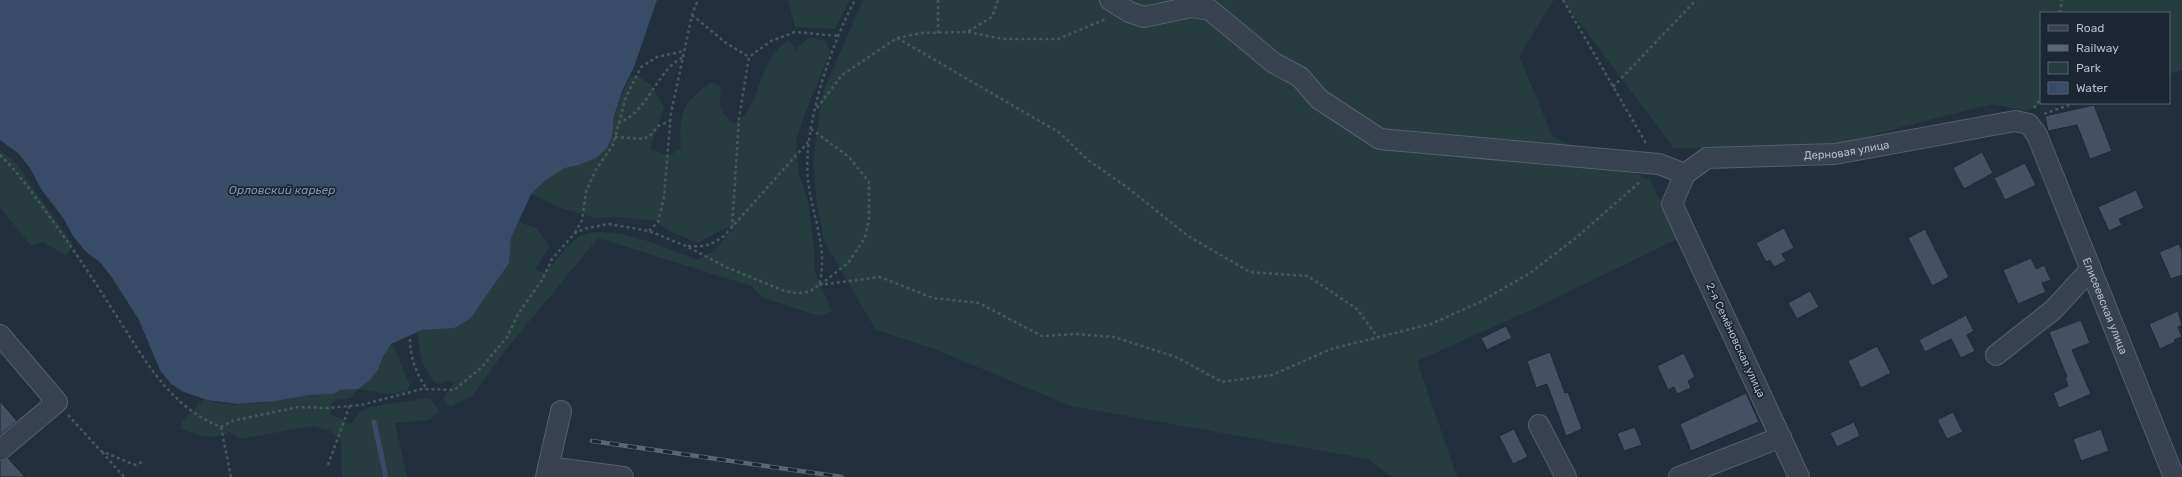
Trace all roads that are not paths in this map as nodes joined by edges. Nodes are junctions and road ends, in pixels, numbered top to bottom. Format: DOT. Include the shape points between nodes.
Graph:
graph roads {
  1 [pos="1110,0"];
  2 [pos="2038,125"];
  3 [pos="1685,174"];
  4 [pos="2091,269"];
  5 [pos="0,335"];
  6 [pos="1996,355"];
  7 [pos="561,411"];
  8 [pos="1539,425"];
  9 [pos="1781,437"];
  10 [pos="0,450"];
  11 [pos="547,472"];
  12 [pos="623,477"];
  13 [pos="1566,477"];
  14 [pos="1679,477"];
  15 [pos="1800,477"];
  16 [pos="2174,477"];
  1 -- 3 [label="street" via="1129,12 1144,17 1191,7 1210,10 1274,63 1300,77 1319,99 1380,139 1659,164"];
  2 -- 3 [label="street, Дерновая улица" via="2015,121 1835,154 1707,158"];
  2 -- 4 [label="street, Елисеевская улица"];
  3 -- 9 [label="street, 2-я Семёновская улица" via="1672,204"];
  4 -- 6 [label="street" via="2053,310"];
  4 -- 16 [label="street, Елисеевская улица"];
  5 -- 10 [label="street" via="57,402"];
  7 -- 11 [label="street"];
  8 -- 13 [label="street"];
  9 -- 14 [label="street"];
  9 -- 15 [label="street, 2-я Семёновская улица"];
  11 -- 12 [label="street"];
}
